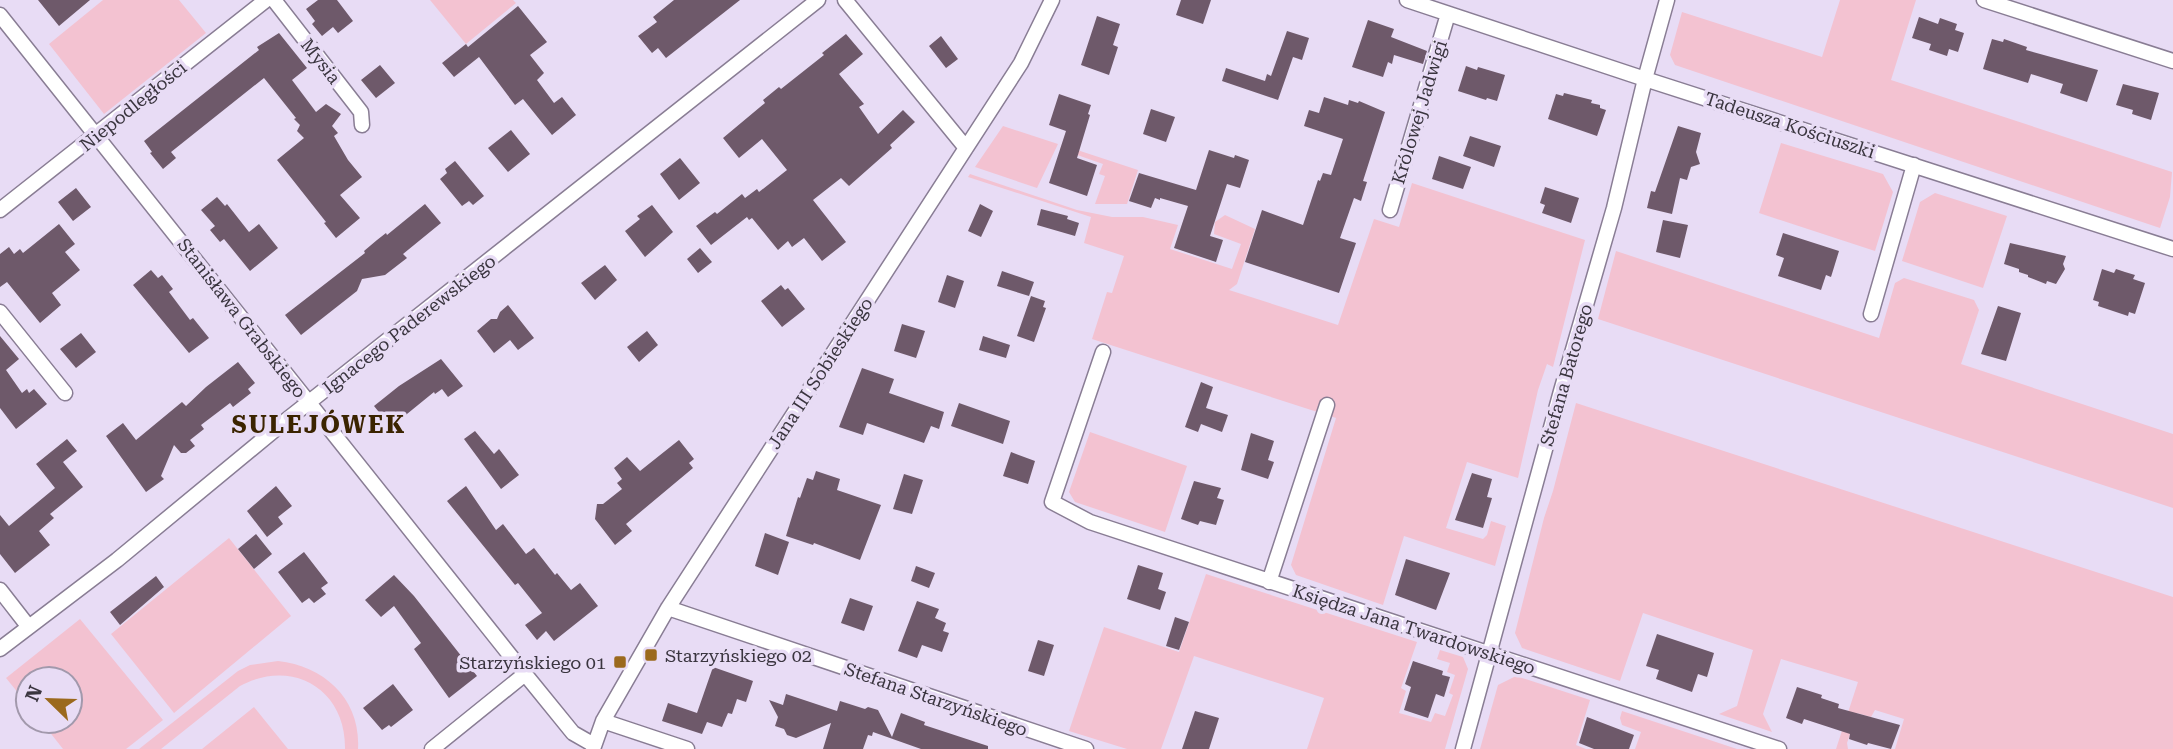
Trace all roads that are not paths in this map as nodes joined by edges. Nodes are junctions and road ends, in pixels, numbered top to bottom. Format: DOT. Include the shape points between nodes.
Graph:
graph roads {
  1 [pos="266,0"];
  2 [pos="274,0"];
  3 [pos="818,0"];
  4 [pos="845,0"];
  5 [pos="1052,0"];
  6 [pos="1407,0"];
  7 [pos="1667,0"];
  8 [pos="1984,0"];
  9 [pos="1448,14"];
  10 [pos="0,16"];
  11 [pos="2173,61"];
  12 [pos="1645,79"];
  13 [pos="362,125"];
  14 [pos="96,136"];
  15 [pos="966,148"];
  16 [pos="1914,164"];
  17 [pos="1390,210"];
  18 [pos="0,211"];
  19 [pos="2173,249"];
  20 [pos="0,312"];
  21 [pos="1871,314"];
  22 [pos="1103,352"];
  23 [pos="65,393"];
  24 [pos="309,402"];
  25 [pos="1327,405"];
  26 [pos="1269,582"];
  27 [pos="0,590"];
  28 [pos="668,608"];
  29 [pos="28,626"];
  30 [pos="0,649"];
  31 [pos="1489,654"];
  32 [pos="525,674"];
  33 [pos="603,721"];
  34 [pos="594,747"];
  35 [pos="432,749"];
  36 [pos="687,749"];
  37 [pos="1086,749"];
  38 [pos="1463,749"];
  39 [pos="1779,749"];
  1 -- 14 [label="street, Niepodległości"];
  2 -- 13 [label="street, Mysia" via="361,112"];
  3 -- 24 [label="street, Ignacego Paderewskiego"];
  4 -- 15 [label="street"];
  5 -- 15 [label="street, Jana III Sobieskiego" via="1026,54"];
  6 -- 9 [label="street, Tadeusza Kościuszki"];
  7 -- 12 [label="street, Stefana Batorego"];
  8 -- 11 [label="street"];
  9 -- 12 [label="street, Tadeusza Kościuszki"];
  9 -- 17 [label="street, Królowej Jadwigi"];
  10 -- 14 [label="street, Stanisława Grabskiego"];
  12 -- 16 [label="street, Tadeusza Kościuszki"];
  12 -- 31 [label="street, Stefana Batorego" via="1614,208"];
  14 -- 18 [label="street, Niepodległości"];
  14 -- 24 [label="street, Stanisława Grabskiego"];
  15 -- 28 [label="street, Jana III Sobieskiego"];
  16 -- 19 [label="street, Tadeusza Kościuszki"];
  16 -- 21 [label="street"];
  20 -- 23 [label="street"];
  22 -- 26 [label="street, Księdza Jana Twardowskiego" via="1052,502 1090,522"];
  24 -- 29 [label="street, Ignacego Paderewskiego" via="117,560"];
  24 -- 32 [label="street, Stanisława Grabskiego"];
  25 -- 26 [label="street"];
  26 -- 31 [label="street, Księdza Jana Twardowskiego"];
  27 -- 29 [label="street"];
  28 -- 33 [label="street, Jana III Sobieskiego"];
  28 -- 37 [label="street, Stefana Starzyńskiego"];
  29 -- 30 [label="street, Ignacego Paderewskiego"];
  31 -- 38 [label="street, Stefana Batorego"];
  31 -- 39 [label="street, Księdza Jana Twardowskiego"];
  32 -- 34 [label="street, Stanisława Grabskiego" via="573,733"];
  32 -- 35 [label="street"];
  33 -- 34 [label="street, Jana III Sobieskiego"];
  33 -- 36 [label="street"];
}
